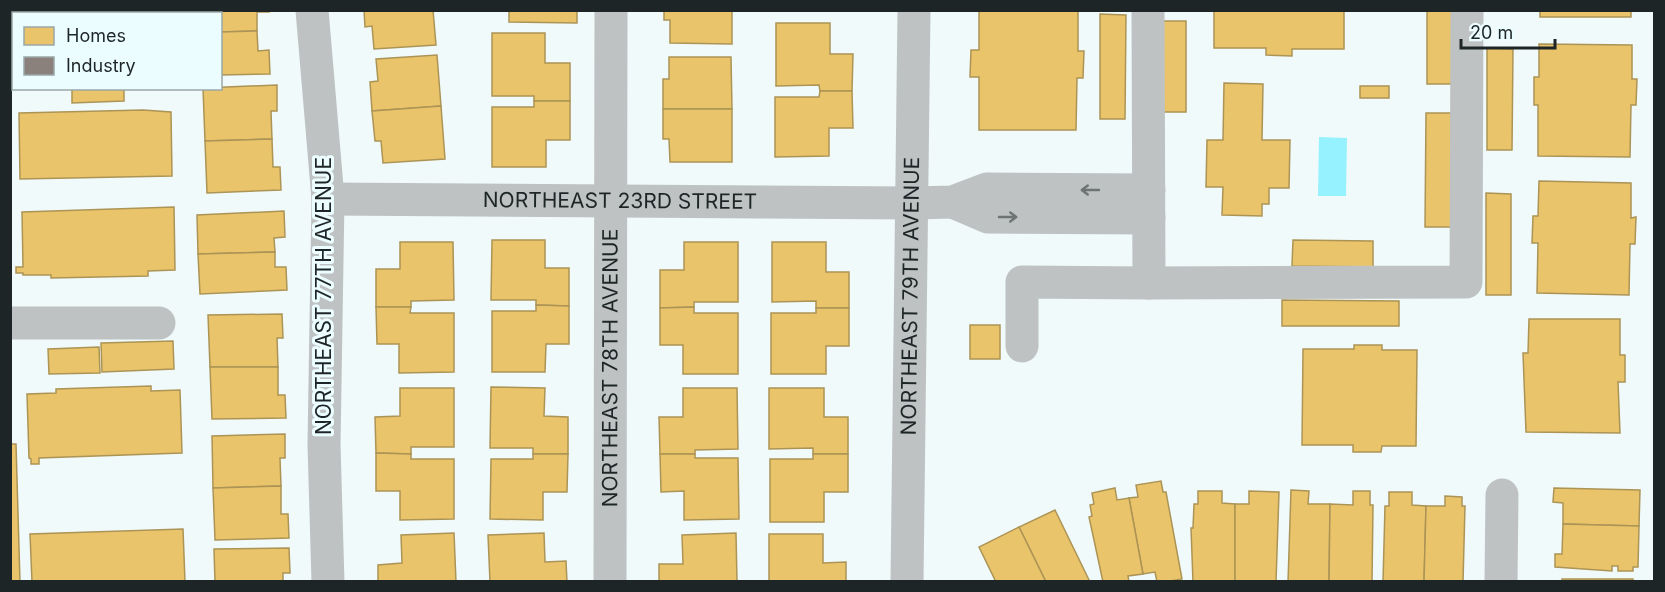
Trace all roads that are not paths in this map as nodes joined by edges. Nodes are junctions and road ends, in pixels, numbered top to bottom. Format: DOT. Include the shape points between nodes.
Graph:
graph roads {
  1 [pos="312,10"];
  2 [pos="611,10"];
  3 [pos="914,10"];
  4 [pos="1148,10"];
  5 [pos="1467,10"];
  6 [pos="328,199"];
  7 [pos="611,201"];
  8 [pos="912,203"];
  9 [pos="1149,204"];
  10 [pos="1149,283"];
  11 [pos="10,323"];
  12 [pos="159,323"];
  13 [pos="1022,346"];
  14 [pos="1502,495"];
  15 [pos="328,582"];
  16 [pos="610,582"];
  17 [pos="907,582"];
  18 [pos="1501,582"];
  1 -- 6 [label="street, NORTHEAST 77TH AVENUE"];
  2 -- 7 [label="street, NORTHEAST 78TH AVENUE"];
  3 -- 8 [label="street, NORTHEAST 79TH AVENUE"];
  4 -- 9 [label="street"];
  5 -- 10 [label="street" via="1466,282"];
  6 -- 7 [label="street, NORTHEAST 23RD STREET"];
  6 -- 15 [label="street, NORTHEAST 77TH AVENUE" via="324,445"];
  7 -- 8 [label="street, NORTHEAST 23RD STREET"];
  7 -- 16 [label="street, NORTHEAST 78TH AVENUE"];
  8 -- 9 [label="street, NORTHEAST 23RD STREET" via="953,202 987,189"];
  8 -- 17 [label="street, NORTHEAST 79TH AVENUE"];
  9 -- 10 [label="street"];
  10 -- 13 [label="street" via="1022,282"];
  11 -- 12 [label="street"];
  14 -- 18 [label="street"];
}
